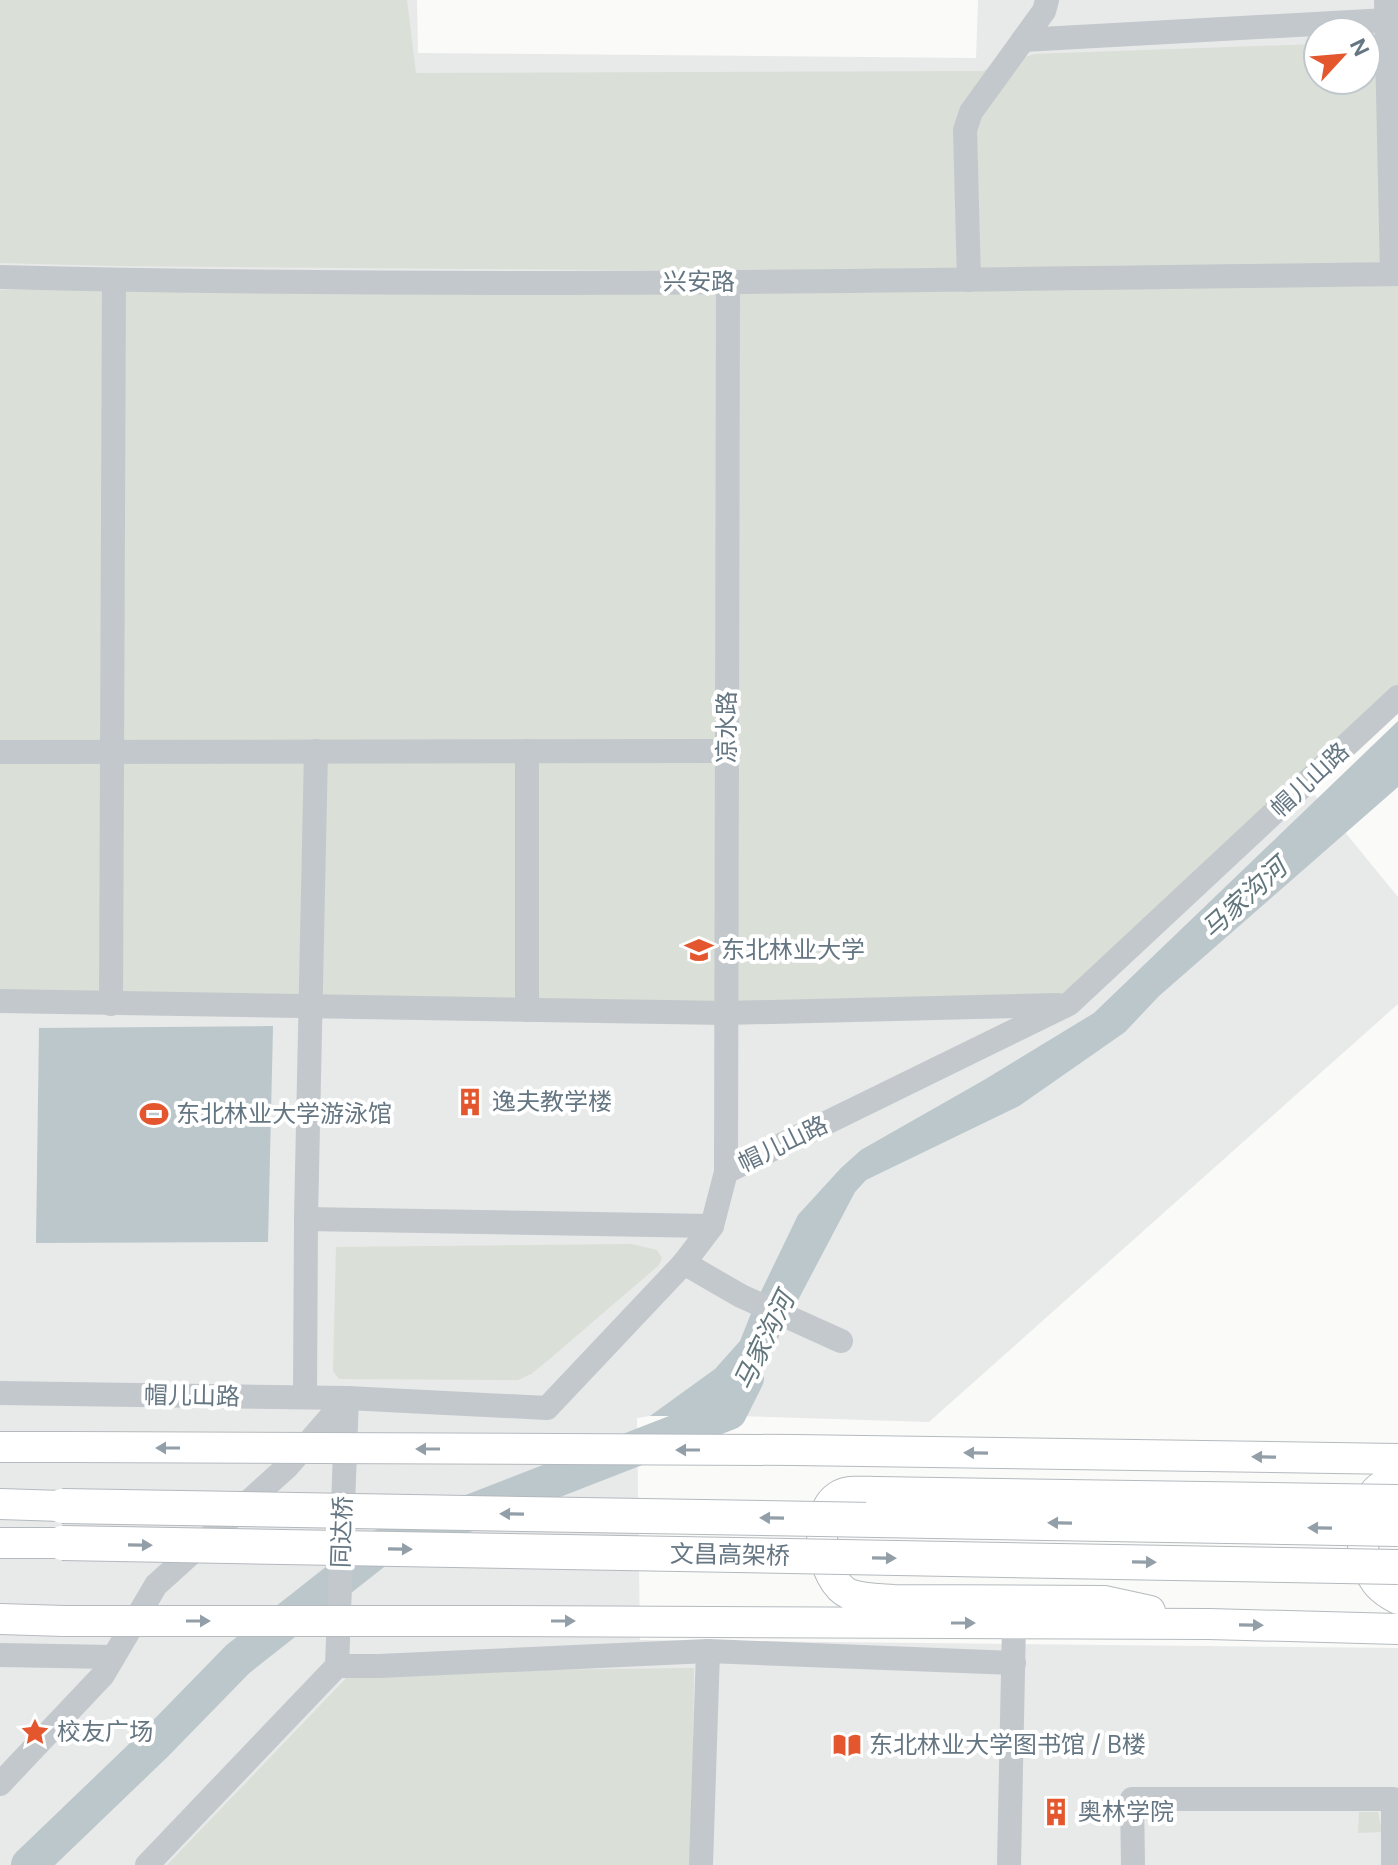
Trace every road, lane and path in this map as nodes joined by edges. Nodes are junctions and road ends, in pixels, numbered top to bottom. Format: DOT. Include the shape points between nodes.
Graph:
graph roads {
  1 [pos="1047,0"];
  2 [pos="1389,6"];
  3 [pos="1023,40"];
  4 [pos="1395,274"];
  5 [pos="0,277"];
  6 [pos="114,280"];
  7 [pos="969,280"];
  8 [pos="728,283"];
  9 [pos="1398,697"];
  10 [pos="111,751"];
  11 [pos="316,751"];
  12 [pos="527,751"];
  13 [pos="727,751"];
  14 [pos="0,752"];
  15 [pos="0,1001"];
  16 [pos="111,1004"];
  17 [pos="1069,1004"];
  18 [pos="310,1006"];
  19 [pos="527,1010"];
  20 [pos="726,1013"];
  21 [pos="726,1172"];
  22 [pos="306,1219"];
  23 [pos="712,1226"];
  24 [pos="684,1263"];
  25 [pos="841,1341"];
  26 [pos="0,1393"];
  27 [pos="305,1397"];
  28 [pos="347,1398"];
  29 [pos="0,1447"];
  30 [pos="1398,1459"];
  31 [pos="1398,1478"];
  32 [pos="1398,1500"];
  33 [pos="0,1504"];
  34 [pos="62,1506"];
  35 [pos="1398,1529"];
  36 [pos="0,1543"];
  37 [pos="62,1543"];
  38 [pos="1398,1567"];
  39 [pos="1398,1599"];
  40 [pos="0,1619"];
  41 [pos="1014,1623"];
  42 [pos="1209,1624"];
  43 [pos="1398,1629"];
  44 [pos="708,1651"];
  45 [pos="0,1655"];
  46 [pos="113,1657"];
  47 [pos="1014,1663"];
  48 [pos="337,1666"];
  49 [pos="0,1784"];
  50 [pos="147,1865"];
  51 [pos="701,1865"];
  52 [pos="1009,1865"];
  53 [pos="1133,1865"];
  54 [pos="1393,1865"];
  1 -- 3 [label="street"];
  2 -- 3 [label="street"];
  2 -- 4 [label="street"];
  3 -- 7 [label="street" via="971,112 965,130"];
  4 -- 7 [label="street, 兴安路"];
  5 -- 6 [label="street, 兴安路"];
  6 -- 8 [label="street, 兴安路"];
  6 -- 10 [label="street"];
  7 -- 8 [label="street, 兴安路"];
  8 -- 13 [label="street, 凉水路"];
  9 -- 17 [label="street, 帽儿山路"];
  10 -- 11 [label="street"];
  10 -- 14 [label="street"];
  10 -- 16 [label="street"];
  11 -- 12 [label="street"];
  11 -- 18 [label="street"];
  12 -- 13 [label="street"];
  12 -- 19 [label="street"];
  13 -- 20 [label="street, 凉水路"];
  15 -- 16 [label="street"];
  16 -- 18 [label="street"];
  17 -- 20 [label="street"];
  17 -- 21 [label="street, 帽儿山路"];
  18 -- 19 [label="street"];
  18 -- 22 [label="street"];
  19 -- 20 [label="street"];
  20 -- 21 [label="street, 凉水路"];
  21 -- 23 [label="street, 帽儿山路"];
  22 -- 23 [label="street"];
  22 -- 27 [label="street"];
  23 -- 24 [label="street, 帽儿山路"];
  24 -- 25 [label="street" via="741,1296"];
  24 -- 28 [label="street, 帽儿山路" via="547,1408"];
  26 -- 27 [label="street, 帽儿山路"];
  27 -- 28 [label="street, 帽儿山路"];
  28 -- 46 [label="street" via="288,1466 156,1585"];
  28 -- 48 [label="street, 同达桥, bridge"];
  30 -- 29 [label="main road, one-way, bridge"];
  31 -- 39 [label="main road" via="1374,1493 1363,1524 1373,1579"];
  32 -- 42 [label="main road, bridge" via="856,1492 840,1495 824,1517 825,1560 836,1584 847,1593 893,1600 1104,1601"];
  33 -- 34 [label="main road"];
  35 -- 34 [label="highway, 文昌高架桥, one-way, bridge"];
  36 -- 37 [label="main road"];
  37 -- 38 [label="highway, 文昌高架桥, one-way, bridge"];
  40 -- 41 [label="main road, one-way, bridge"];
  41 -- 42 [label="main road"];
  41 -- 47 [label="street"];
  42 -- 43 [label="main road, one-way"];
  44 -- 47 [label="street"];
  44 -- 48 [label="street"];
  44 -- 51 [label="street"];
  45 -- 46 [label="street"];
  46 -- 49 [label="street" via="103,1675"];
  47 -- 52 [label="street"];
  48 -- 50 [label="street"];
  53 -- 54 [label="street" via="1132,1799 1393,1799"];
}
